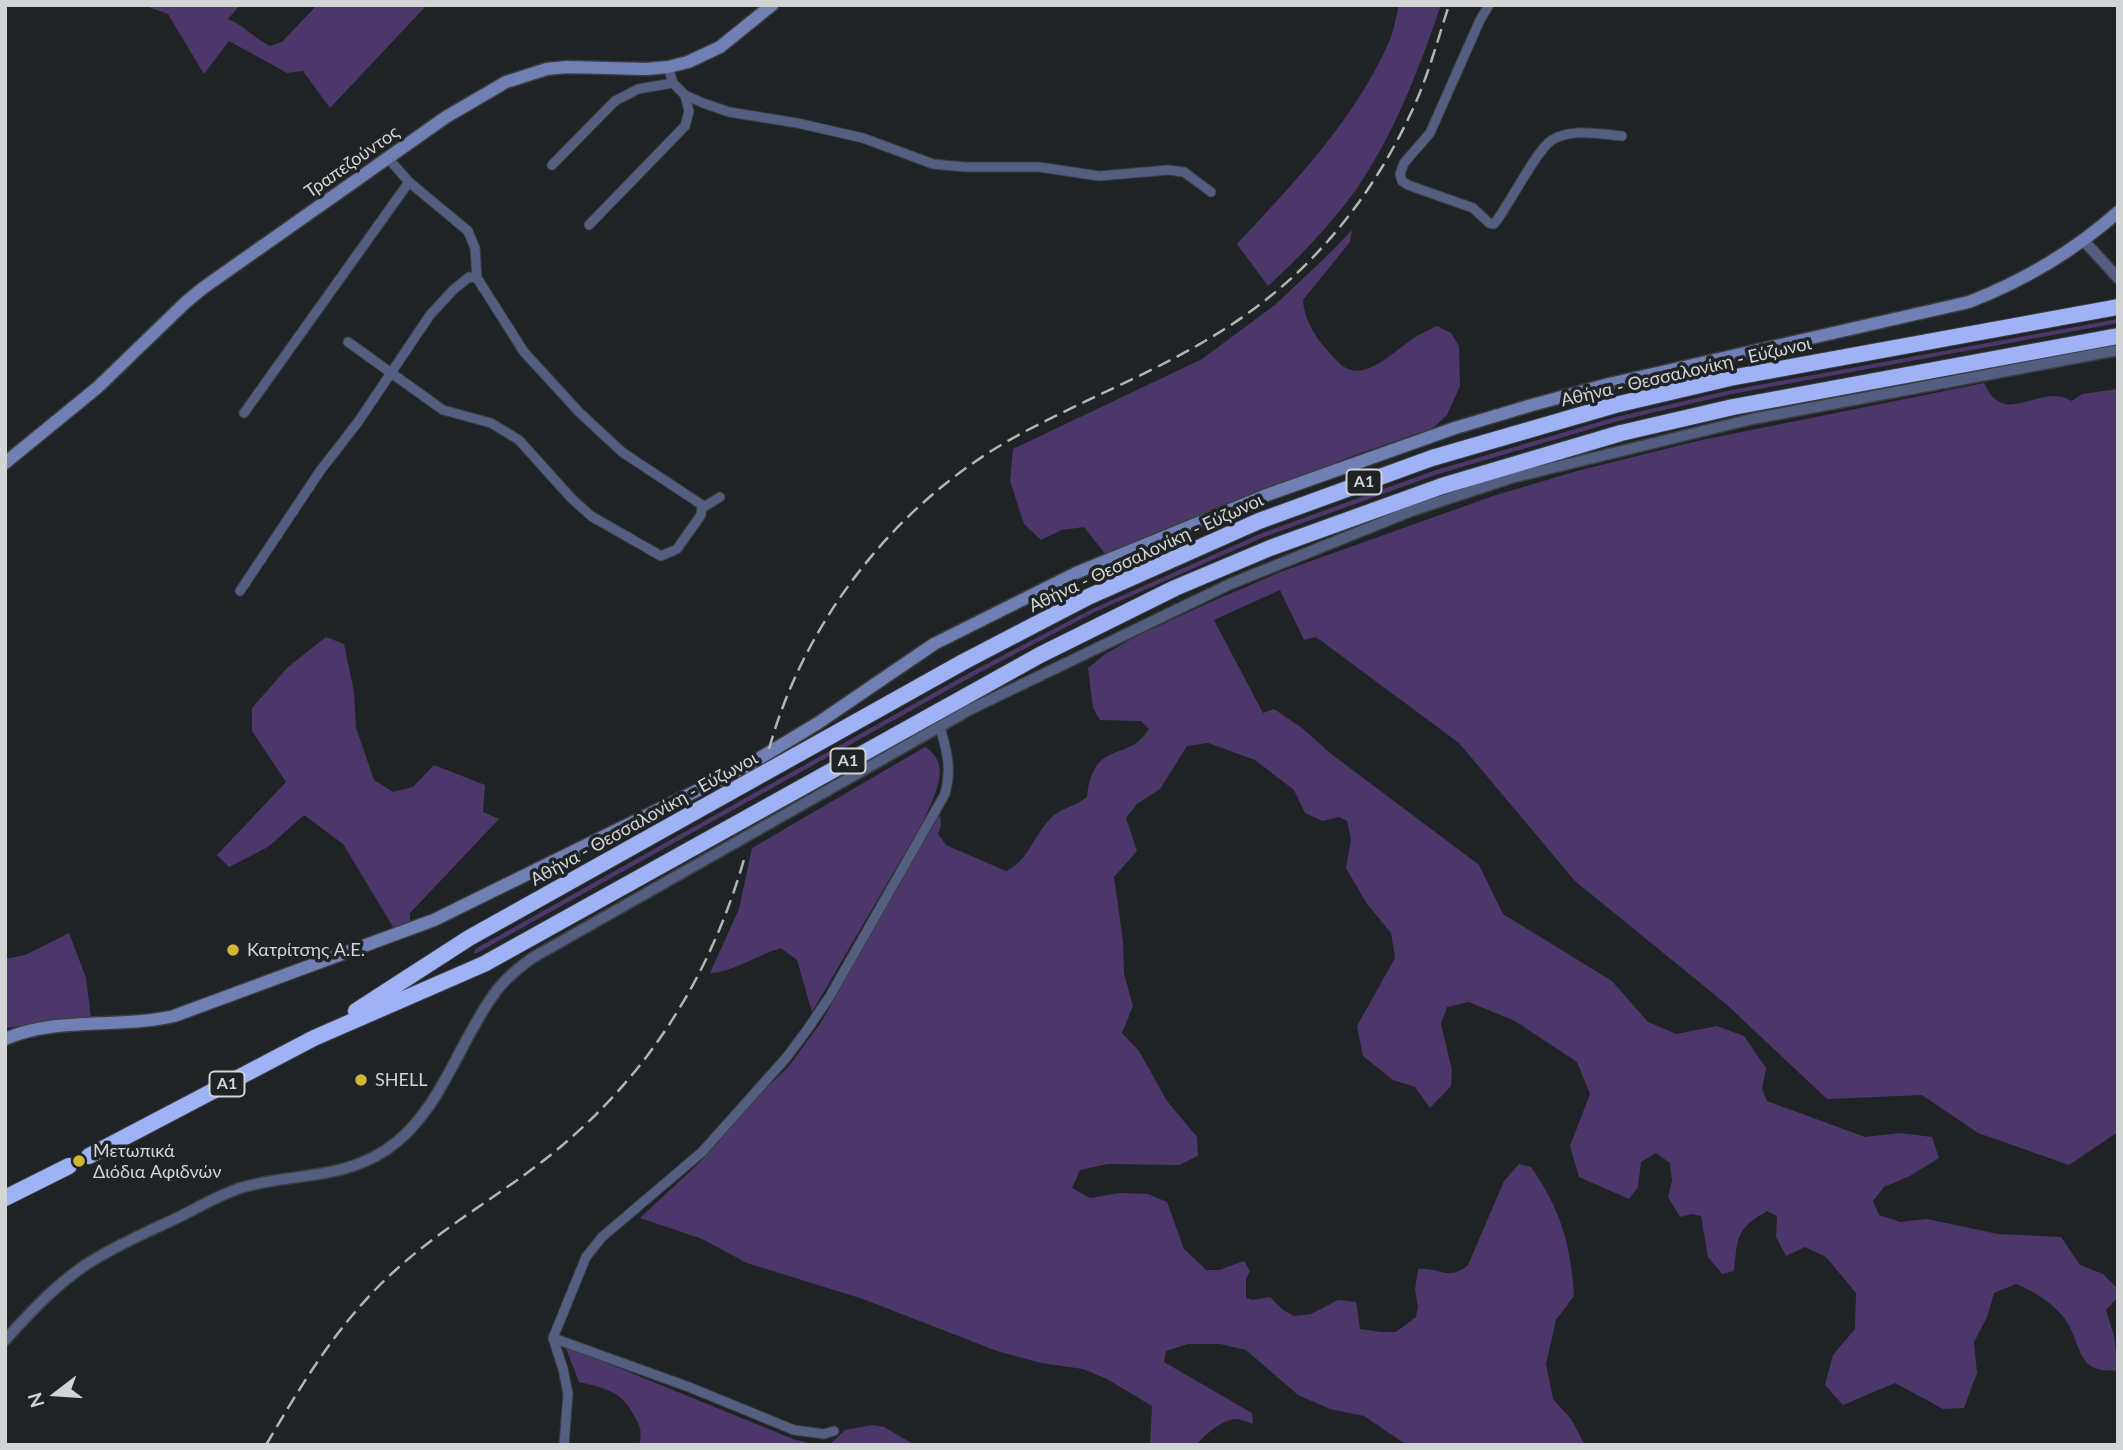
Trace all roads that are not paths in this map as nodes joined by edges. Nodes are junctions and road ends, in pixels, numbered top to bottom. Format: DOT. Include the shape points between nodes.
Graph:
graph roads {
  1 [pos="772,5"];
  2 [pos="1489,5"];
  3 [pos="668,67"];
  4 [pos="673,83"];
  5 [pos="685,94"];
  6 [pos="1622,136"];
  7 [pos="388,158"];
  8 [pos="552,165"];
  9 [pos="409,182"];
  10 [pos="1211,192"];
  11 [pos="2118,212"];
  12 [pos="589,225"];
  13 [pos="2084,241"];
  14 [pos="477,278"];
  15 [pos="2118,278"];
  16 [pos="2118,307"];
  17 [pos="2118,336"];
  18 [pos="348,342"];
  19 [pos="2118,350"];
  20 [pos="392,371"];
  21 [pos="244,413"];
  22 [pos="5,463"];
  23 [pos="720,497"];
  24 [pos="702,508"];
  25 [pos="240,591"];
  26 [pos="940,727"];
  27 [pos="315,1037"];
  28 [pos="5,1039"];
  29 [pos="89,1156"];
  30 [pos="69,1166"];
  31 [pos="5,1198"];
  32 [pos="553,1338"];
  33 [pos="5,1340"];
  34 [pos="834,1430"];
  35 [pos="564,1445"];
  1 -- 3 [label="main road, Τραπεζούντος" via="720,47"];
  2 -- 6 [label="street" via="1430,133 1404,163 1402,181 1473,208 1494,224 1552,140 1569,134"];
  3 -- 4 [label="street"];
  3 -- 7 [label="main road, Τραπεζούντος" via="567,67 526,75 458,110"];
  4 -- 5 [label="street"];
  4 -- 8 [label="street" via="638,89 615,101"];
  5 -- 10 [label="street" via="729,113 797,122 863,138 933,164 1017,166 1099,176 1168,170 1184,172"];
  5 -- 12 [label="street" via="690,111 685,126"];
  7 -- 9 [label="street"];
  7 -- 22 [label="main road, Τραπεζούντος" via="186,302 98,387"];
  9 -- 14 [label="street" via="468,231 475,248"];
  9 -- 21 [label="street"];
  11 -- 13 [label="main road"];
  13 -- 15 [label="street"];
  13 -- 28 [label="main road" via="1969,302 1532,405 1264,496 1076,573 944,639 745,767 415,929 174,1016 59,1026"];
  14 -- 20 [label="street" via="470,277 441,302"];
  14 -- 24 [label="street" via="524,352 579,412 622,452"];
  16 -- 27 [label="highway, Αθήνα - Θεσσαλονίκη - Εύζωνοι / Α1" via="1730,378 1615,405 1432,458 1259,521 1100,592 965,661 469,939"];
  17 -- 27 [label="highway, Αθήνα - Θεσσαλονίκη - Εύζωνοι / Α1" via="1733,407 1621,433 1442,486 1270,548 1101,623 991,680 484,964"];
  18 -- 20 [label="street"];
  19 -- 26 [label="street" via="1752,419 1486,486 1230,584"];
  20 -- 24 [label="street" via="443,410 491,423 510,434 591,516 661,556 677,549"];
  20 -- 25 [label="street"];
  23 -- 24 [label="street"];
  26 -- 32 [label="street" via="950,777 945,794 830,996 786,1058 702,1152 602,1237 586,1257"];
  26 -- 33 [label="street" via="532,958 496,992 431,1102 386,1150 334,1173 243,1187 103,1254 47,1296"];
  27 -- 29 [label="highway, Αθήνα - Θεσσαλονίκη - Εύζωνοι / Α1"];
  30 -- 31 [label="highway"];
  32 -- 34 [label="street" via="794,1430 824,1434"];
  32 -- 35 [label="street" via="568,1394"];
}
